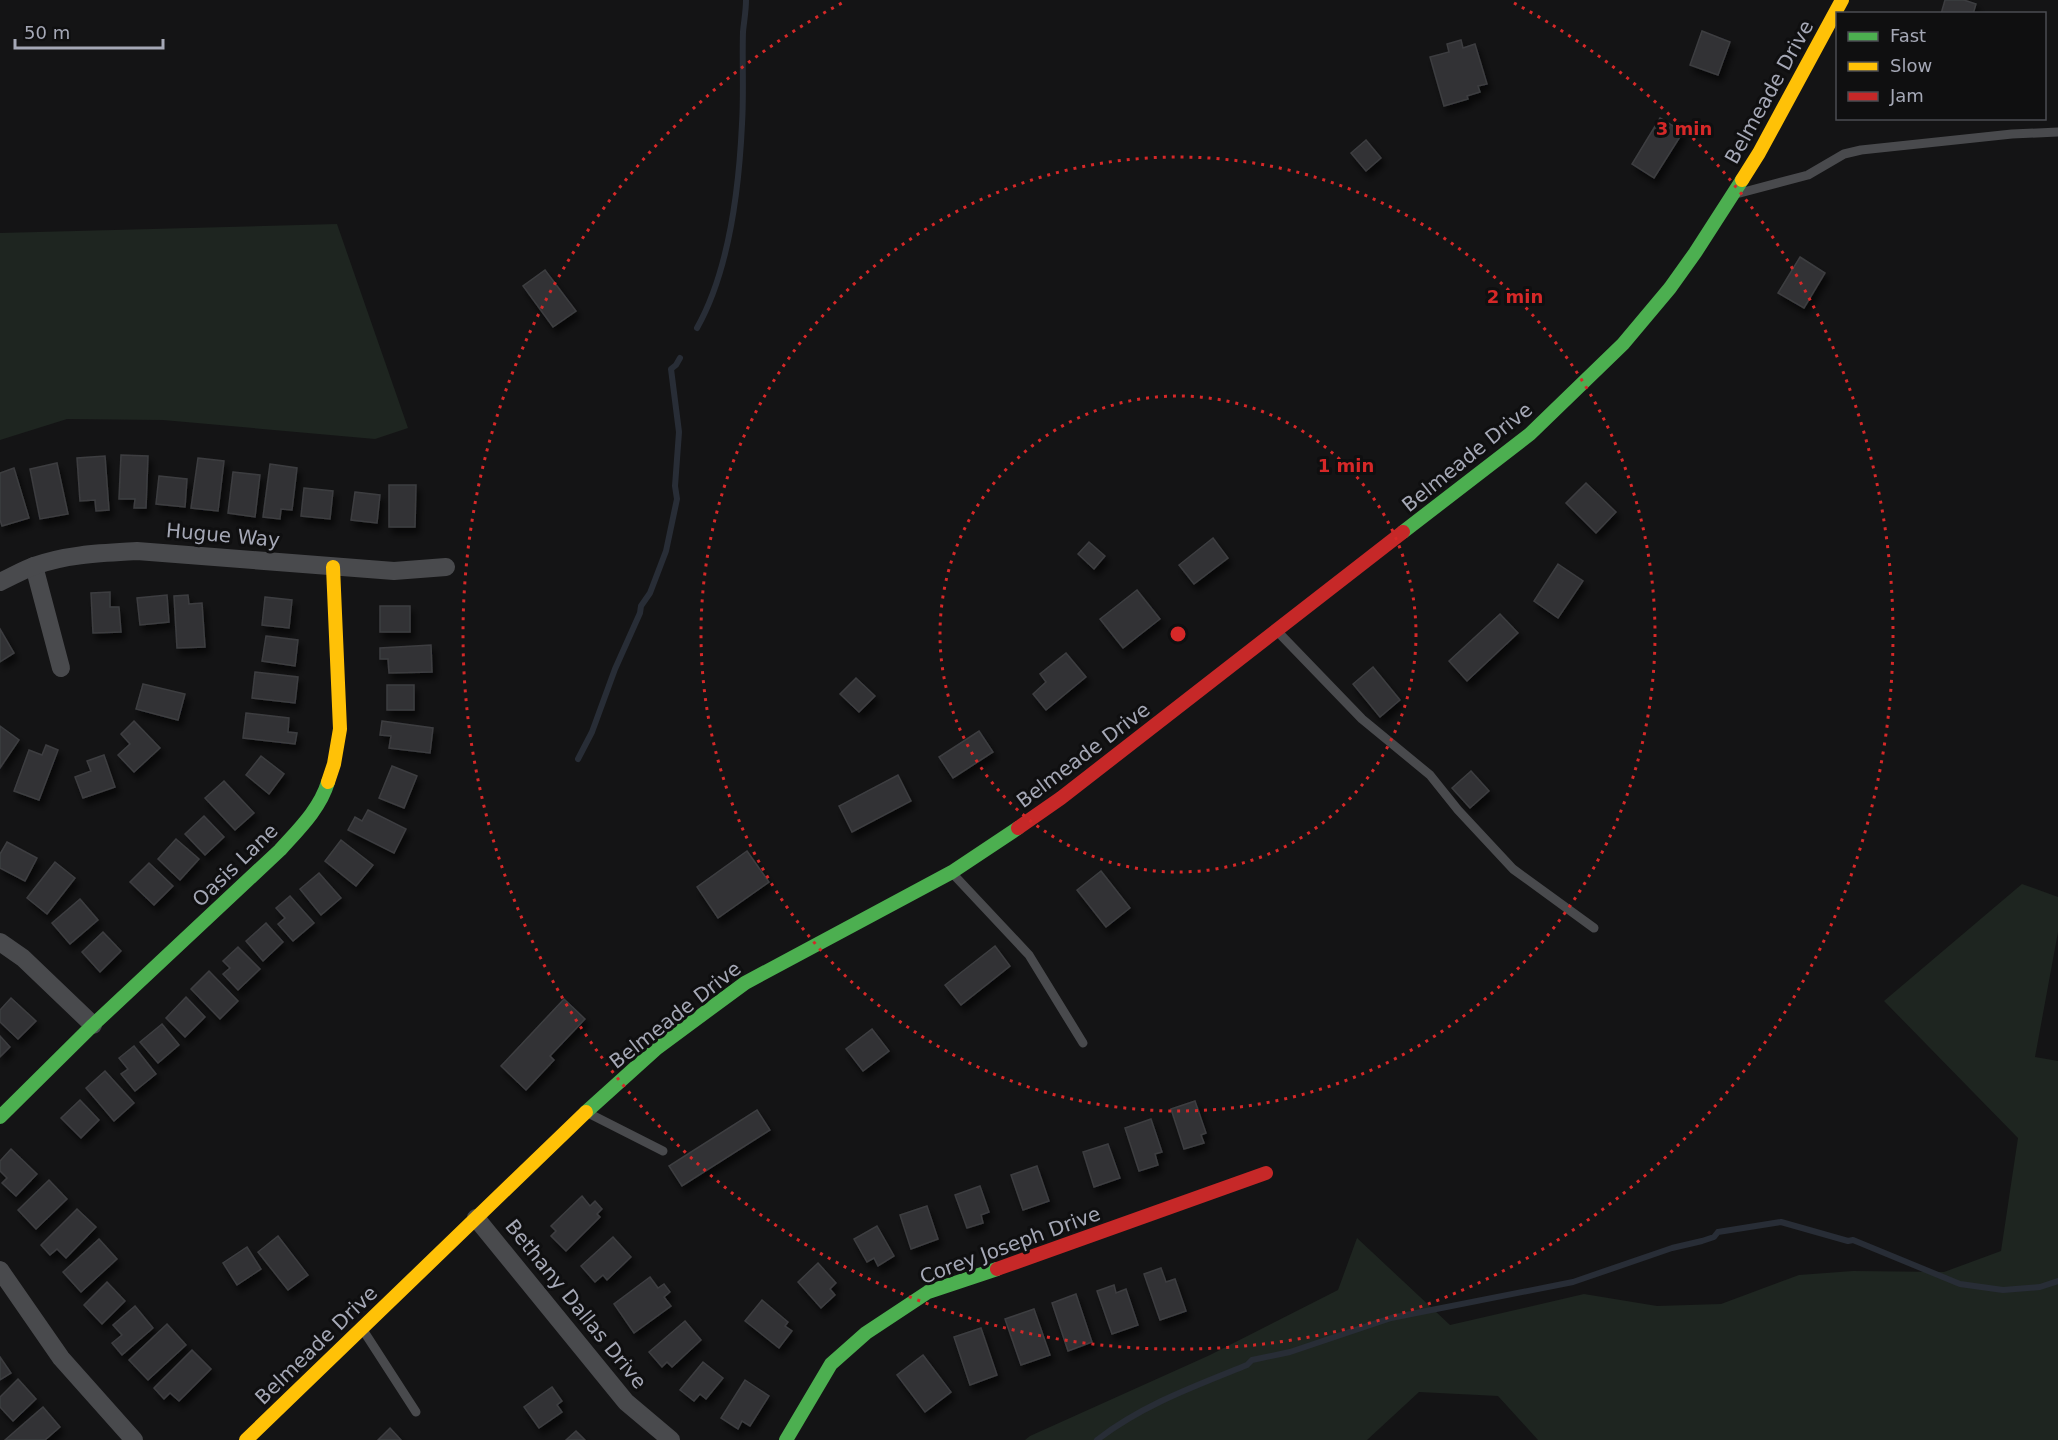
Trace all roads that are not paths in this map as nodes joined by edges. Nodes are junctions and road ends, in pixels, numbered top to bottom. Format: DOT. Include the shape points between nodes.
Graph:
graph roads {
  1 [pos="1842,0"];
  2 [pos="2058,132"];
  3 [pos="1732,195"];
  4 [pos="34,566"];
  5 [pos="333,567"];
  6 [pos="446,567"];
  7 [pos="0,582"];
  8 [pos="1277,631"];
  9 [pos="61,668"];
  10 [pos="952,872"];
  11 [pos="1594,928"];
  12 [pos="0,942"];
  13 [pos="93,1025"];
  14 [pos="1083,1043"];
  15 [pos="586,1112"];
  16 [pos="0,1117"];
  17 [pos="663,1151"];
  18 [pos="1266,1173"];
  19 [pos="476,1218"];
  20 [pos="0,1270"];
  21 [pos="362,1328"];
  22 [pos="416,1412"];
  23 [pos="134,1440"];
  24 [pos="246,1440"];
  25 [pos="671,1440"];
  26 [pos="786,1440"];
  1 -- 3 [label="street, Belmeade Drive"];
  2 -- 3 [label="lane" via="1861,150 1844,154 1808,175"];
  3 -- 8 [label="street, Belmeade Drive" via="1670,288 1623,344 1530,434"];
  4 -- 5 [label="street, Hugue Way" via="70,557 137,551"];
  4 -- 7 [label="street, Hugue Way"];
  4 -- 9 [label="street"];
  5 -- 6 [label="street, Hugue Way" via="394,571"];
  5 -- 13 [label="street, Oasis Lane" via="340,729 325,793 280,850"];
  8 -- 10 [label="street, Belmeade Drive" via="1061,798"];
  8 -- 11 [label="lane" via="1362,719 1430,775 1513,869"];
  10 -- 14 [label="lane" via="1029,956"];
  10 -- 15 [label="street, Belmeade Drive" via="745,983 657,1048"];
  12 -- 13 [label="street" via="23,958"];
  13 -- 16 [label="street, Oasis Lane"];
  15 -- 17 [label="lane"];
  15 -- 19 [label="street, Belmeade Drive"];
  18 -- 26 [label="street, Corey Joseph Drive" via="928,1292 866,1333 831,1364"];
  19 -- 21 [label="street, Belmeade Drive"];
  19 -- 25 [label="street, Bethany Dallas Drive" via="626,1402"];
  20 -- 23 [label="street" via="61,1358"];
  21 -- 22 [label="lane"];
  21 -- 24 [label="street, Belmeade Drive"];
}
